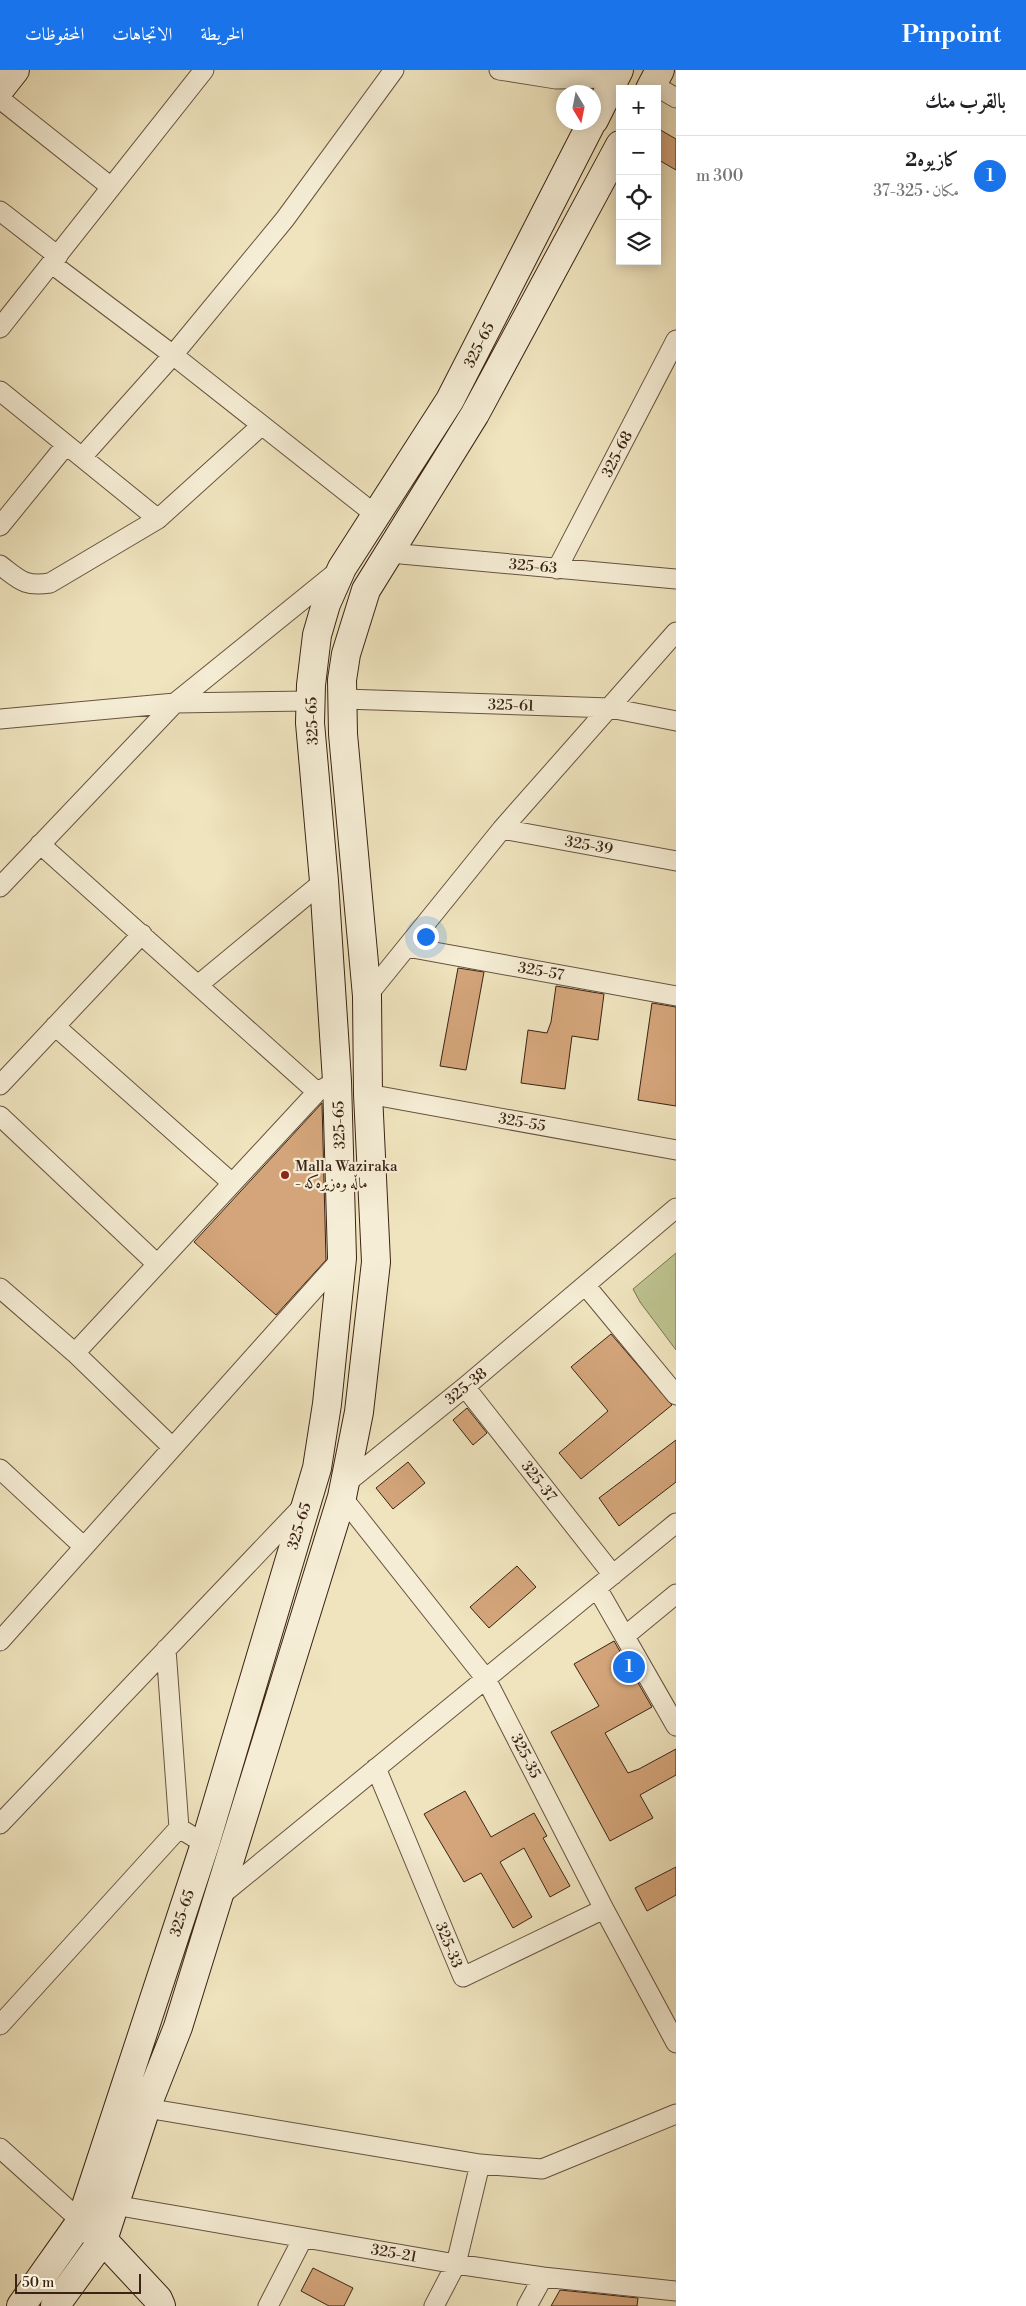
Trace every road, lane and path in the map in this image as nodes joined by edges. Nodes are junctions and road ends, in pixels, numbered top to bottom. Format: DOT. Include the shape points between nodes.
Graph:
graph roads {
  1 [pos="15,70"];
  2 [pos="204,70"];
  3 [pos="394,70"];
  4 [pos="499,70"];
  5 [pos="617,74"];
  6 [pos="654,81"];
  7 [pos="0,89"];
  8 [pos="676,98"];
  9 [pos="0,99"];
  10 [pos="601,105"];
  11 [pos="588,130"];
  12 [pos="616,152"];
  13 [pos="111,187"];
  14 [pos="0,211"];
  15 [pos="55,260"];
  16 [pos="0,328"];
  17 [pos="675,346"];
  18 [pos="172,355"];
  19 [pos="0,391"];
  20 [pos="450,400"];
  21 [pos="475,414"];
  22 [pos="262,425"];
  23 [pos="66,445"];
  24 [pos="82,457"];
  25 [pos="377,516"];
  26 [pos="158,520"];
  27 [pos="0,526"];
  28 [pos="390,553"];
  29 [pos="0,565"];
  30 [pos="342,568"];
  31 [pos="558,569"];
  32 [pos="676,579"];
  33 [pos="676,632"];
  34 [pos="344,699"];
  35 [pos="310,701"];
  36 [pos="175,703"];
  37 [pos="610,708"];
  38 [pos="0,719"];
  39 [pos="676,721"];
  40 [pos="502,829"];
  41 [pos="40,844"];
  42 [pos="676,861"];
  43 [pos="324,881"];
  44 [pos="0,886"];
  45 [pos="142,934"];
  46 [pos="406,947"];
  47 [pos="198,985"];
  48 [pos="367,996"];
  49 [pos="676,996"];
  50 [pos="55,1026"];
  51 [pos="0,1084"];
  52 [pos="327,1087"];
  53 [pos="368,1094"];
  54 [pos="0,1116"];
  55 [pos="676,1150"];
  56 [pos="232,1183"];
  57 [pos="374,1183"];
  58 [pos="341,1184"];
  59 [pos="676,1208"];
  60 [pos="342,1258"];
  61 [pos="157,1264"];
  62 [pos="586,1286"];
  63 [pos="0,1288"];
  64 [pos="75,1353"];
  65 [pos="465,1387"];
  66 [pos="676,1395"];
  67 [pos="172,1447"];
  68 [pos="0,1469"];
  69 [pos="344,1491"];
  70 [pos="306,1503"];
  71 [pos="676,1523"];
  72 [pos="84,1547"];
  73 [pos="613,1575"];
  74 [pos="597,1588"];
  75 [pos="676,1594"];
  76 [pos="625,1636"];
  77 [pos="0,1641"];
  78 [pos="166,1650"];
  79 [pos="486,1678"];
  80 [pos="676,1726"];
  81 [pos="376,1768"];
  82 [pos="0,1824"];
  83 [pos="179,1828"];
  84 [pos="205,1844"];
  85 [pos="219,1897"];
  86 [pos="604,1910"];
  87 [pos="0,2025"];
  88 [pos="675,2039"];
  89 [pos="146,2108"];
  90 [pos="676,2114"];
  91 [pos="0,2148"];
  92 [pos="480,2164"];
  93 [pos="114,2205"];
  94 [pos="80,2221"];
  95 [pos="303,2238"];
  96 [pos="103,2240"];
  97 [pos="456,2264"];
  98 [pos="542,2277"];
  99 [pos="676,2291"];
  100 [pos="20,2306"];
  101 [pos="55,2306"];
  102 [pos="161,2306"];
  103 [pos="268,2306"];
  104 [pos="434,2306"];
  105 [pos="527,2306"];
  1 -- 7 [label="street"];
  2 -- 13 [label="street"];
  3 -- 18 [label="street" via="285,219"];
  4 -- 5 [label="street" via="556,79"];
  5 -- 10 [label="street, 325-65"];
  6 -- 8 [label="street"];
  9 -- 13 [label="street"];
  11 -- 20 [label="street, 325-65"];
  12 -- 21 [label="street, 325-65"];
  13 -- 15 [label="street"];
  14 -- 15 [label="street"];
  15 -- 16 [label="street"];
  15 -- 18 [label="street"];
  17 -- 31 [label="street, 325-68"];
  18 -- 22 [label="street"];
  18 -- 24 [label="street"];
  19 -- 23 [label="street"];
  20 -- 21 [label="street"];
  20 -- 25 [label="street, 325-65"];
  21 -- 28 [label="street, 325-65"];
  22 -- 25 [label="street"];
  22 -- 26 [label="street"];
  23 -- 24 [label="street"];
  23 -- 27 [label="street"];
  24 -- 26 [label="street"];
  25 -- 30 [label="street, 325-65"];
  26 -- 29 [label="street" via="50,583 33,586 20,581"];
  28 -- 31 [label="street, 325-63"];
  28 -- 34 [label="street, 325-65" via="366,590 352,630 342,680"];
  30 -- 35 [label="street, 325-65" via="317,635"];
  30 -- 36 [label="street"];
  31 -- 32 [label="street, 325-63"];
  33 -- 37 [label="street"];
  34 -- 37 [label="street, 325-61"];
  34 -- 48 [label="street, 325-65" via="344,734"];
  35 -- 36 [label="street"];
  35 -- 43 [label="street, 325-65"];
  36 -- 38 [label="street"];
  36 -- 41 [label="street"];
  37 -- 39 [label="street, 325-61"];
  37 -- 40 [label="street"];
  40 -- 42 [label="street, 325-39"];
  40 -- 46 [label="street"];
  41 -- 44 [label="street"];
  41 -- 45 [label="street"];
  43 -- 47 [label="street"];
  43 -- 52 [label="street, 325-65"];
  45 -- 47 [label="street"];
  45 -- 50 [label="street"];
  46 -- 48 [label="street"];
  46 -- 49 [label="street, 325-57"];
  47 -- 52 [label="street"];
  48 -- 53 [label="street, 325-65"];
  50 -- 51 [label="street"];
  50 -- 56 [label="street"];
  52 -- 56 [label="street"];
  52 -- 58 [label="street, 325-65"];
  53 -- 55 [label="street, 325-55"];
  53 -- 57 [label="street, 325-65"];
  54 -- 61 [label="street"];
  56 -- 61 [label="street"];
  57 -- 58 [label="street"];
  57 -- 69 [label="street, 325-65" via="376,1262 359,1412"];
  58 -- 60 [label="street, 325-65"];
  59 -- 62 [label="street, 325-38"];
  60 -- 67 [label="street"];
  60 -- 70 [label="street, 325-65" via="323,1433"];
  61 -- 64 [label="street"];
  62 -- 65 [label="street, 325-38"];
  62 -- 66 [label="street"];
  63 -- 64 [label="street"];
  64 -- 67 [label="street"];
  65 -- 69 [label="street, 325-38"];
  65 -- 73 [label="street, 325-37"];
  67 -- 72 [label="street"];
  68 -- 72 [label="street"];
  69 -- 79 [label="street, 325-35"];
  69 -- 85 [label="street, 325-65"];
  70 -- 78 [label="street"];
  70 -- 84 [label="street, 325-65"];
  71 -- 73 [label="street"];
  72 -- 77 [label="street"];
  73 -- 74 [label="street"];
  74 -- 76 [label="street"];
  74 -- 79 [label="street"];
  75 -- 76 [label="street"];
  76 -- 80 [label="street"];
  78 -- 82 [label="street"];
  78 -- 83 [label="street"];
  79 -- 81 [label="street"];
  79 -- 86 [label="street, 325-35"];
  81 -- 85 [label="street"];
  81 -- 86 [label="street, 325-33" via="463,1977"];
  83 -- 84 [label="street"];
  83 -- 87 [label="street"];
  84 -- 94 [label="street, 325-65"];
  85 -- 89 [label="street, 325-65" via="178,2026"];
  86 -- 88 [label="street, 325-35"];
  89 -- 92 [label="street"];
  89 -- 93 [label="street, 325-65"];
  90 -- 92 [label="street" via="542,2168"];
  91 -- 94 [label="street"];
  92 -- 97 [label="street"];
  93 -- 95 [label="street, 325-21"];
  93 -- 96 [label="street, 325-65"];
  94 -- 96 [label="street"];
  94 -- 100 [label="street, 325-65"];
  95 -- 97 [label="street, 325-21"];
  95 -- 103 [label="street"];
  96 -- 101 [label="street, 325-65"];
  96 -- 102 [label="street"];
  97 -- 98 [label="street, 325-21"];
  97 -- 104 [label="street"];
  98 -- 99 [label="street, 325-21"];
  98 -- 105 [label="street"];
}
